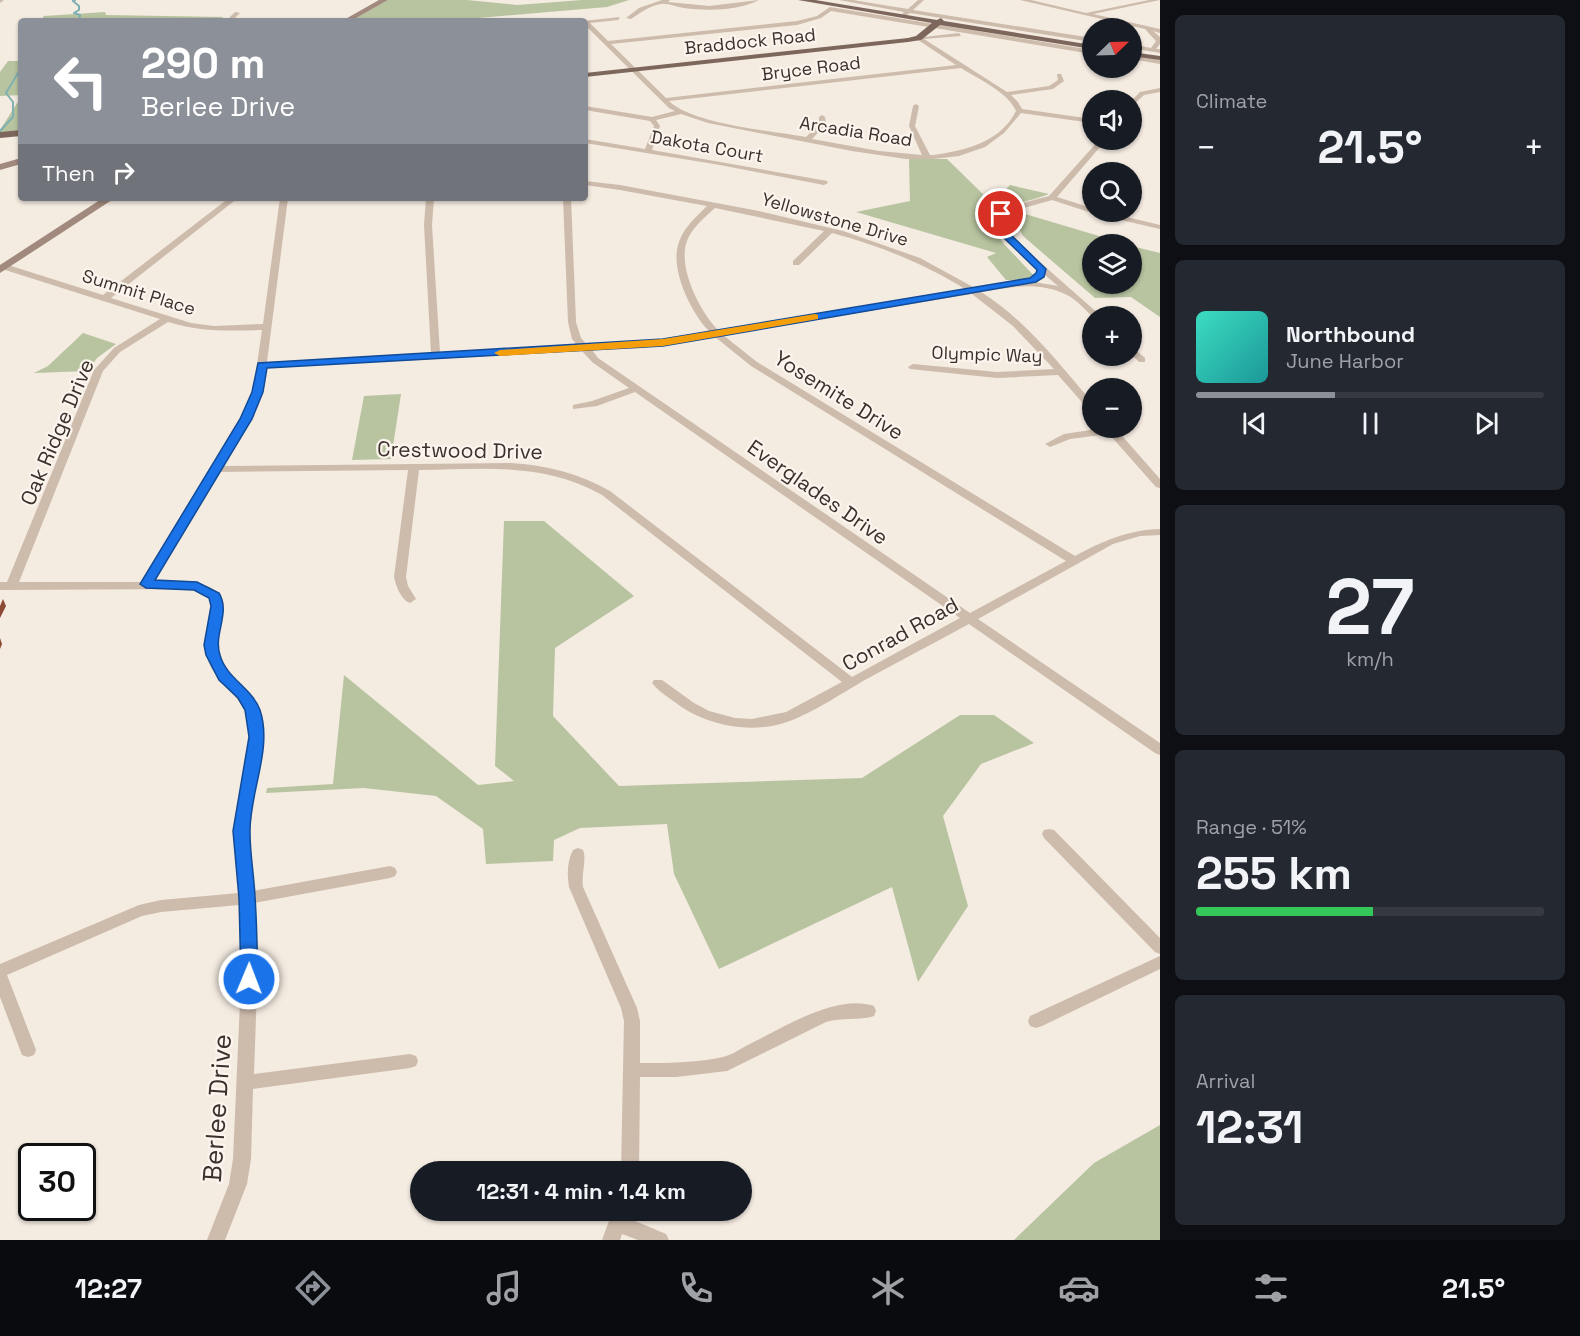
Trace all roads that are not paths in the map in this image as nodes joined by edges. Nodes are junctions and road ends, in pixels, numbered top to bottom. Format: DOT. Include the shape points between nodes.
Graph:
graph roads {
  1 [pos="384,0"];
  2 [pos="756,0"];
  3 [pos="802,0"];
  4 [pos="821,0"];
  5 [pos="842,0"];
  6 [pos="921,0"];
  7 [pos="1023,0"];
  8 [pos="1158,0"];
  9 [pos="664,1"];
  10 [pos="237,13"];
  11 [pos="905,13"];
  12 [pos="1082,14"];
  13 [pos="232,18"];
  14 [pos="351,18"];
  15 [pos="618,18"];
  16 [pos="629,18"];
  17 [pos="588,22"];
  18 [pos="938,23"];
  19 [pos="588,25"];
  20 [pos="976,33"];
  21 [pos="1158,34"];
  22 [pos="918,38"];
  23 [pos="1082,42"];
  24 [pos="606,43"];
  25 [pos="1082,43"];
  26 [pos="1082,50"];
  27 [pos="1142,53"];
  28 [pos="1157,55"];
  29 [pos="962,66"];
  30 [pos="634,70"];
  31 [pos="588,75"];
  32 [pos="1059,75"];
  33 [pos="1160,90"];
  34 [pos="1142,93"];
  35 [pos="1006,94"];
  36 [pos="664,100"];
  37 [pos="916,106"];
  38 [pos="588,108"];
  39 [pos="1018,111"];
  40 [pos="680,112"];
  41 [pos="822,117"];
  42 [pos="652,118"];
  43 [pos="1082,120"];
  44 [pos="18,133"];
  45 [pos="0,135"];
  46 [pos="808,139"];
  47 [pos="588,142"];
  48 [pos="1093,150"];
  49 [pos="648,152"];
  50 [pos="927,157"];
  51 [pos="18,162"];
  52 [pos="0,167"];
  53 [pos="824,183"];
  54 [pos="588,184"];
  55 [pos="1052,198"];
  56 [pos="105,201"];
  57 [pos="230,201"];
  58 [pos="284,201"];
  59 [pos="430,201"];
  60 [pos="567,201"];
  61 [pos="713,205"];
  62 [pos="1082,207"];
  63 [pos="1139,222"];
  64 [pos="1160,227"];
  65 [pos="829,231"];
  66 [pos="796,263"];
  67 [pos="1038,264"];
  68 [pos="2,268"];
  69 [pos="1018,283"];
  70 [pos="973,290"];
  71 [pos="104,299"];
  72 [pos="1078,299"];
  73 [pos="1086,306"];
  74 [pos="167,319"];
  75 [pos="267,327"];
  76 [pos="717,334"];
  77 [pos="584,348"];
  78 [pos="436,356"];
  79 [pos="262,366"];
  80 [pos="913,367"];
  81 [pos="1060,372"];
  82 [pos="634,389"];
  83 [pos="1082,397"];
  84 [pos="576,407"];
  85 [pos="1082,434"];
  86 [pos="1119,438"];
  87 [pos="1050,444"];
  88 [pos="414,467"];
  89 [pos="215,469"];
  90 [pos="1160,485"];
  91 [pos="1160,532"];
  92 [pos="1075,561"];
  93 [pos="146,584"];
  94 [pos="6,586"];
  95 [pos="410,599"];
  96 [pos="969,619"];
  97 [pos="658,683"];
  98 [pos="851,683"];
  99 [pos="1160,750"];
  100 [pos="1049,834"];
  101 [pos="578,854"];
  102 [pos="390,872"];
  103 [pos="247,898"];
  104 [pos="1160,948"];
  105 [pos="1160,962"];
  106 [pos="0,971"];
  107 [pos="0,976"];
  108 [pos="868,1011"];
  109 [pos="1036,1021"];
  110 [pos="28,1050"];
  111 [pos="410,1061"];
  112 [pos="632,1070"];
  113 [pos="245,1083"];
  114 [pos="630,1161"];
  115 [pos="618,1221"];
  116 [pos="627,1221"];
  117 [pos="216,1240"];
  118 [pos="610,1240"];
  119 [pos="660,1240"];
  1 -- 14 [label="main road"];
  2 -- 9 [label="street" via="708,8 688,8"];
  3 -- 11 [label="main road"];
  4 -- 11 [label="main road"];
  5 -- 11 [label="street"];
  6 -- 11 [label="street"];
  7 -- 12 [label="street"];
  8 -- 12 [label="street"];
  9 -- 16 [label="street"];
  10 -- 13 [label="street"];
  11 -- 18 [label="main road"];
  11 -- 23 [label="street"];
  12 -- 21 [label="street"];
  15 -- 17 [label="street"];
  18 -- 20 [label="street"];
  18 -- 22 [label="main road"];
  18 -- 24 [label="street" via="831,9 797,23"];
  18 -- 25 [label="main road"];
  19 -- 24 [label="street, Arcadia Road"];
  20 -- 22 [label="street, Braddock Road"];
  20 -- 26 [label="street"];
  21 -- 28 [label="street"];
  22 -- 29 [label="street"];
  22 -- 30 [label="main road, Braddock Road"];
  24 -- 30 [label="street, Arcadia Road"];
  27 -- 28 [label="main road"];
  29 -- 35 [label="street"];
  29 -- 36 [label="street, Bryce Road"];
  30 -- 31 [label="main road, Braddock Road"];
  30 -- 36 [label="street, Arcadia Road"];
  32 -- 35 [label="street" via="1061,81 1051,88"];
  33 -- 34 [label="street"];
  35 -- 39 [label="street"];
  36 -- 40 [label="street, Arcadia Road"];
  37 -- 50 [label="street" via="912,126"];
  38 -- 42 [label="street"];
  39 -- 43 [label="street"];
  39 -- 50 [label="street, Arcadia Road" via="987,145"];
  40 -- 42 [label="street"];
  40 -- 46 [label="street, Arcadia Road"];
  41 -- 46 [label="street" via="823,124"];
  42 -- 49 [label="street" via="657,126"];
  44 -- 45 [label="main road"];
  46 -- 50 [label="street, Arcadia Road"];
  47 -- 49 [label="street, Dakota Court"];
  48 -- 55 [label="street"];
  49 -- 53 [label="street, Dakota Court"];
  51 -- 52 [label="main road"];
  54 -- 61 [label="street, Yellowstone Drive"];
  55 -- 62 [label="street"];
  55 -- 67 [label="street" via="999,215 1007,237"];
  56 -- 68 [label="main road"];
  57 -- 71 [label="street"];
  58 -- 75 [label="street"];
  59 -- 78 [label="street"];
  60 -- 77 [label="street, Everglades Drive" via="572,322"];
  61 -- 65 [label="street, Yellowstone Drive"];
  61 -- 76 [label="street, Yosemite Drive" via="690,228 681,252 691,298"];
  63 -- 64 [label="street"];
  65 -- 66 [label="street"];
  65 -- 70 [label="street, Yellowstone Drive" via="908,256"];
  67 -- 69 [label="street" via="1042,271 1038,278"];
  67 -- 72 [label="street"];
  68 -- 71 [label="street, Summit Place"];
  69 -- 70 [label="street"];
  69 -- 72 [label="street" via="1048,286"];
  70 -- 76 [label="street"];
  70 -- 81 [label="street, Yellowstone Drive" via="1011,319"];
  71 -- 74 [label="street, Summit Place"];
  72 -- 73 [label="street"];
  74 -- 75 [label="street, Summit Place" via="202,328"];
  74 -- 94 [label="street, Oak Ridge Drive" via="127,343 102,366"];
  75 -- 79 [label="street"];
  76 -- 77 [label="street" via="653,344"];
  76 -- 92 [label="street, Yosemite Drive" via="754,364"];
  77 -- 78 [label="street"];
  77 -- 82 [label="street, Everglades Drive"];
  78 -- 79 [label="street"];
  79 -- 89 [label="street" via="253,406"];
  80 -- 81 [label="street, Olympic Way" via="997,375"];
  81 -- 83 [label="street, Yellowstone Drive"];
  82 -- 84 [label="street"];
  82 -- 96 [label="street, Everglades Drive"];
  85 -- 87 [label="street"];
  86 -- 90 [label="street"];
  88 -- 89 [label="street, Crestwood Drive"];
  88 -- 95 [label="street" via="400,577"];
  88 -- 98 [label="street, Crestwood Drive" via="535,468 567,474 595,486"];
  89 -- 93 [label="street"];
  91 -- 92 [label="street, Conrad Road" via="1122,537"];
  92 -- 96 [label="street, Conrad Road"];
  93 -- 94 [label="street"];
  93 -- 103 [label="street, Berlee Drive" via="197,586 214,596 218,606 211,645 213,655 224,676 252,710 256,737 242,831"];
  96 -- 98 [label="street, Conrad Road"];
  96 -- 99 [label="street, Everglades Drive"];
  97 -- 98 [label="street, Conrad Road" via="684,704 709,717 757,723 790,716"];
  100 -- 104 [label="street"];
  101 -- 112 [label="street" via="576,888 631,1015"];
  102 -- 103 [label="street"];
  103 -- 106 [label="street" via="139,911"];
  103 -- 113 [label="street, Berlee Drive" via="250,958"];
  105 -- 109 [label="street"];
  107 -- 110 [label="street"];
  108 -- 112 [label="street" via="822,1016 727,1064"];
  111 -- 113 [label="street"];
  112 -- 114 [label="street"];
  113 -- 117 [label="street, Berlee Drive" via="243,1160"];
  115 -- 118 [label="street"];
  116 -- 119 [label="street"];
}
